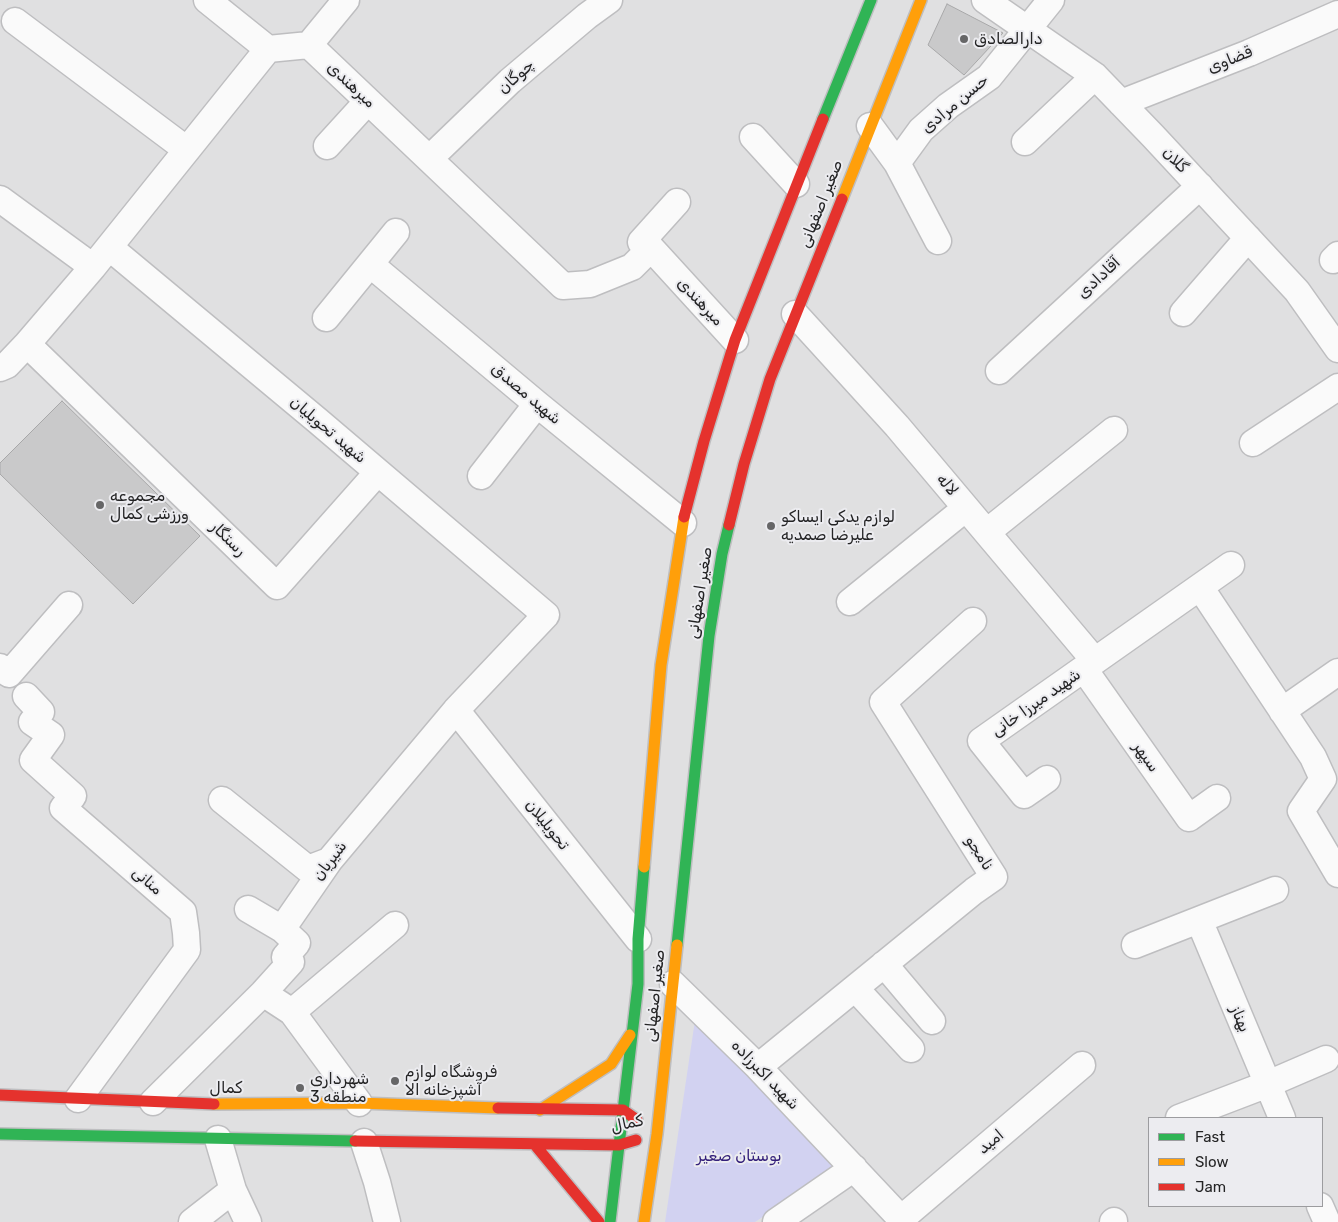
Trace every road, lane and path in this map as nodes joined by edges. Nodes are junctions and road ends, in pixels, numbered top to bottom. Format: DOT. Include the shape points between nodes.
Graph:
graph roads {
  1 [pos="207,0"];
  2 [pos="346,0"];
  3 [pos="609,0"];
  4 [pos="871,0"];
  5 [pos="920,0"];
  6 [pos="985,0"];
  7 [pos="1051,0"];
  8 [pos="1338,14"];
  9 [pos="14,21"];
  10 [pos="1027,28"];
  11 [pos="309,45"];
  12 [pos="268,49"];
  13 [pos="1095,76"];
  14 [pos="368,101"];
  15 [pos="1121,103"];
  16 [pos="870,126"];
  17 [pos="754,137"];
  18 [pos="1025,142"];
  19 [pos="326,146"];
  20 [pos="187,150"];
  21 [pos="429,159"];
  22 [pos="898,164"];
  23 [pos="796,184"];
  24 [pos="1200,186"];
  25 [pos="0,198"];
  26 [pos="677,202"];
  27 [pos="396,232"];
  28 [pos="1248,238"];
  29 [pos="938,242"];
  30 [pos="650,248"];
  31 [pos="101,257"];
  32 [pos="370,264"];
  33 [pos="1183,313"];
  34 [pos="795,314"];
  35 [pos="326,318"];
  36 [pos="735,340"];
  37 [pos="27,344"];
  38 [pos="1338,349"];
  39 [pos="0,368"];
  40 [pos="999,371"];
  41 [pos="1338,387"];
  42 [pos="537,404"];
  43 [pos="1114,430"];
  44 [pos="1252,443"];
  45 [pos="378,472"];
  46 [pos="481,476"];
  47 [pos="966,508"];
  48 [pos="683,523"];
  49 [pos="987,532"];
  50 [pos="1231,565"];
  51 [pos="1200,587"];
  52 [pos="850,602"];
  53 [pos="69,605"];
  54 [pos="546,615"];
  55 [pos="974,621"];
  56 [pos="1089,665"];
  57 [pos="5,671"];
  58 [pos="1338,672"];
  59 [pos="26,696"];
  60 [pos="456,710"];
  61 [pos="1282,711"];
  62 [pos="1046,779"];
  63 [pos="1217,798"];
  64 [pos="222,800"];
  65 [pos="329,861"];
  66 [pos="1338,874"];
  67 [pos="1275,890"];
  68 [pos="248,909"];
  69 [pos="1199,920"];
  70 [pos="395,926"];
  71 [pos="282,929"];
  72 [pos="638,939"];
  73 [pos="1135,945"];
  74 [pos="884,964"];
  75 [pos="673,984"];
  76 [pos="855,988"];
  77 [pos="263,993"];
  78 [pos="292,1012"];
  79 [pos="932,1021"];
  80 [pos="633,1029"];
  81 [pos="911,1049"];
  82 [pos="1326,1058"];
  83 [pos="1082,1065"];
  84 [pos="758,1067"];
  85 [pos="1268,1084"];
  86 [pos="2,1093"];
  87 [pos="78,1099"];
  88 [pos="152,1102"];
  89 [pos="359,1103"];
  90 [pos="540,1110"];
  91 [pos="623,1110"];
  92 [pos="1182,1117"];
  93 [pos="1282,1117"];
  94 [pos="0,1134"];
  95 [pos="657,1134"];
  96 [pos="218,1139"];
  97 [pos="364,1142"];
  98 [pos="534,1145"];
  99 [pos="619,1145"];
  100 [pos="854,1168"];
  101 [pos="233,1190"];
  102 [pos="1320,1207"];
  103 [pos="902,1220"];
  104 [pos="192,1222"];
  105 [pos="248,1222"];
  106 [pos="387,1222"];
  107 [pos="600,1222"];
  108 [pos="610,1222"];
  109 [pos="644,1222"];
  110 [pos="776,1222"];
  111 [pos="1327,1222"];
  1 -- 12 [label="street"];
  2 -- 11 [label="street"];
  3 -- 21 [label="street, چوگان" via="510,81"];
  4 -- 23 [label="main road, صغیر اصفهانی"];
  5 -- 16 [label="main road, صغیر اصفهانی"];
  6 -- 10 [label="street, گلان"];
  7 -- 10 [label="street, حسن مرادی"];
  8 -- 15 [label="street, قضاوی"];
  9 -- 20 [label="street"];
  10 -- 13 [label="street, گلان"];
  10 -- 22 [label="street, حسن مرادی" via="989,77 921,130"];
  11 -- 12 [label="street"];
  11 -- 14 [label="street, میرهندی"];
  12 -- 20 [label="street"];
  13 -- 15 [label="street, گلان"];
  13 -- 18 [label="street"];
  14 -- 19 [label="street"];
  14 -- 21 [label="street, میرهندی"];
  15 -- 24 [label="street, گلان"];
  16 -- 22 [label="street"];
  16 -- 34 [label="main road, صغیر اصفهانی"];
  17 -- 23 [label="street"];
  20 -- 31 [label="street"];
  21 -- 30 [label="street, میرهندی" via="563,286 590,284 632,267"];
  22 -- 29 [label="street"];
  23 -- 36 [label="main road, صغیر اصفهانی"];
  24 -- 28 [label="street, گلان"];
  24 -- 40 [label="street, آقادادی"];
  25 -- 31 [label="street, شهید تحویلیان"];
  26 -- 30 [label="street" via="641,242"];
  27 -- 32 [label="street"];
  28 -- 33 [label="street"];
  28 -- 38 [label="street, گلان" via="1297,291"];
  30 -- 36 [label="street, میرهندی"];
  31 -- 37 [label="street"];
  31 -- 45 [label="street, شهید تحویلیان"];
  32 -- 35 [label="street"];
  32 -- 42 [label="street, شهید مصدق"];
  34 -- 47 [label="street, لاله"];
  34 -- 75 [label="main road, صغیر اصفهانی" via="770,378 722,554 708,636"];
  36 -- 48 [label="main road, صغیر اصفهانی"];
  37 -- 39 [label="street"];
  37 -- 45 [label="street, رستگار" via="277,586"];
  41 -- 44 [label="street"];
  42 -- 46 [label="street"];
  42 -- 48 [label="street, شهید مصدق"];
  43 -- 49 [label="street"];
  45 -- 54 [label="street, شهید تحویلیان"];
  47 -- 49 [label="street, لاله"];
  47 -- 52 [label="street"];
  48 -- 72 [label="main road, صغیر اصفهانی" via="661,665"];
  49 -- 56 [label="street, لاله"];
  50 -- 51 [label="street"];
  51 -- 56 [label="street"];
  51 -- 61 [label="street"];
  53 -- 57 [label="street"];
  54 -- 60 [label="street, شیریان"];
  55 -- 74 [label="street, نامجو" via="883,702 994,877"];
  56 -- 62 [label="street, شهید میرزا خانی" via="981,741 1024,795"];
  56 -- 63 [label="street, سپهر" via="1189,818"];
  58 -- 61 [label="street"];
  59 -- 87 [label="street, منانی" via="41,712 32,722 50,735 32,760 72,796 63,808 183,912 186,932 187,950"];
  60 -- 65 [label="street, شیریان"];
  60 -- 72 [label="street, تحویلیلان"];
  61 -- 66 [label="street" via="1323,779 1301,811"];
  64 -- 65 [label="street" via="308,869"];
  65 -- 71 [label="street, شیریان"];
  67 -- 69 [label="street"];
  68 -- 71 [label="street"];
  69 -- 73 [label="street"];
  69 -- 85 [label="street, بهناز"];
  70 -- 78 [label="street"];
  71 -- 77 [label="street" via="297,943 285,957 291,962"];
  72 -- 80 [label="main road, صغیر اصفهانی"];
  74 -- 76 [label="street, نامجو"];
  74 -- 79 [label="street"];
  75 -- 84 [label="street, شهید اکبرزاده"];
  75 -- 95 [label="main road, صغیر اصفهانی"];
  76 -- 81 [label="street"];
  76 -- 84 [label="street, نامجو"];
  77 -- 78 [label="street"];
  77 -- 88 [label="street"];
  78 -- 89 [label="street"];
  80 -- 90 [label="main road" via="611,1064"];
  80 -- 91 [label="main road, صغیر اصفهانی"];
  82 -- 85 [label="street"];
  83 -- 103 [label="street, امید"];
  84 -- 100 [label="street, شهید اکبرزاده"];
  85 -- 92 [label="street"];
  85 -- 93 [label="street, بهناز"];
  86 -- 87 [label="main road, کمال"];
  87 -- 88 [label="main road, کمال"];
  88 -- 89 [label="main road, کمال"];
  89 -- 90 [label="main road, کمال"];
  90 -- 91 [label="main road, کمال"];
  91 -- 95 [label="main road, کمال"];
  91 -- 99 [label="main road, صغیر اصفهانی"];
  94 -- 96 [label="main road, کمال"];
  95 -- 99 [label="main road, کمال"];
  95 -- 109 [label="main road, صغیر اصفهانی"];
  96 -- 97 [label="main road, کمال"];
  96 -- 101 [label="street"];
  97 -- 98 [label="main road, کمال"];
  97 -- 106 [label="street"];
  98 -- 99 [label="main road, کمال"];
  98 -- 107 [label="main road"];
  99 -- 108 [label="main road, صغیر اصفهانی"];
  100 -- 103 [label="street, شهید اکبرزاده"];
  100 -- 110 [label="street"];
  101 -- 104 [label="street"];
  101 -- 105 [label="street"];
  102 -- 111 [label="street"];
}
